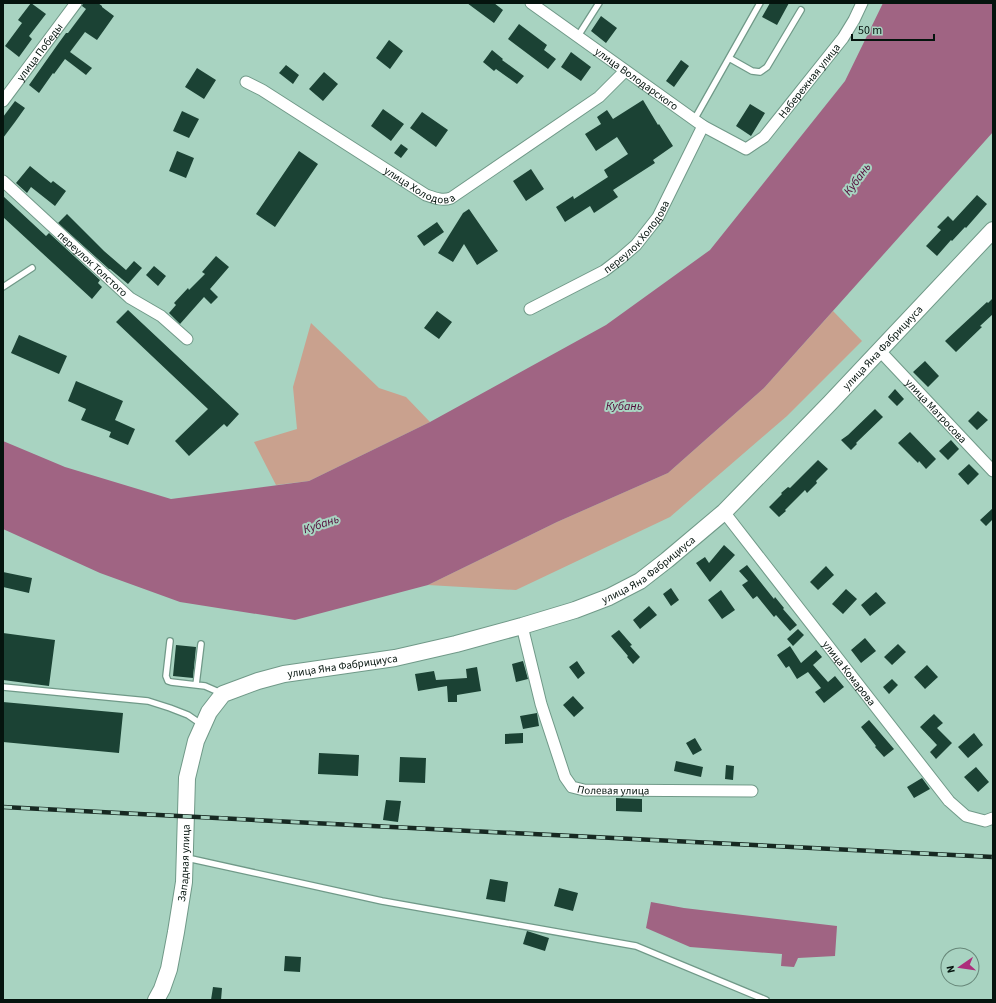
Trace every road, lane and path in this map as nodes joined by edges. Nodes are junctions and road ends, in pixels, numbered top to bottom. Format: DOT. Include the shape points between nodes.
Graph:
graph roads {
  1 [pos="76,3"];
  2 [pos="531,3"];
  3 [pos="599,3"];
  4 [pos="760,3"];
  5 [pos="862,3"];
  6 [pos="801,10"];
  7 [pos="578,36"];
  8 [pos="729,58"];
  9 [pos="625,71"];
  10 [pos="246,82"];
  11 [pos="3,100"];
  12 [pos="699,123"];
  13 [pos="746,149"];
  14 [pos="3,181"];
  15 [pos="993,230"];
  16 [pos="32,268"];
  17 [pos="3,287"];
  18 [pos="530,309"];
  19 [pos="187,340"];
  20 [pos="880,351"];
  21 [pos="993,471"];
  22 [pos="724,512"];
  23 [pos="522,626"];
  24 [pos="170,641"];
  25 [pos="201,644"];
  26 [pos="196,685"];
  27 [pos="3,687"];
  28 [pos="223,694"];
  29 [pos="203,725"];
  30 [pos="752,791"];
  31 [pos="989,820"];
  32 [pos="184,858"];
  33 [pos="156,1000"];
  34 [pos="766,1000"];
  1 -- 11 [label="street, улица Победы"];
  2 -- 7 [label="street, улица Володарского"];
  3 -- 7 [label="lane"];
  4 -- 8 [label="lane"];
  5 -- 13 [label="street, Набережная улица" via="842,38 764,137"];
  6 -- 8 [label="lane" via="767,68 760,72 752,71"];
  7 -- 9 [label="street, улица Володарского"];
  8 -- 12 [label="lane"];
  9 -- 10 [label="street, улица Холодова" via="599,97 446,200 426,196"];
  9 -- 12 [label="street, улица Володарского"];
  12 -- 13 [label="street, улица Володарского"];
  12 -- 18 [label="street, переулок Холодова" via="658,217 636,245 604,271"];
  14 -- 19 [label="street, переулок Толстого" via="130,298 161,316"];
  15 -- 20 [label="street, улица Яна Фабрициуса"];
  16 -- 17 [label="lane"];
  20 -- 21 [label="street, улица Матросова"];
  20 -- 22 [label="street, улица Яна Фабрициуса"];
  22 -- 23 [label="street, улица Яна Фабрициуса" via="640,581 576,610"];
  22 -- 31 [label="street, улица Комарова" via="949,801 966,816"];
  23 -- 28 [label="street, улица Яна Фабрициуса" via="395,658 284,674"];
  23 -- 30 [label="street, Полевая улица" via="541,704 565,777 572,787 584,790"];
  24 -- 26 [label="lane" via="166,676 168,680"];
  25 -- 26 [label="lane"];
  26 -- 28 [label="lane"];
  27 -- 29 [label="lane" via="148,701 188,715"];
  28 -- 29 [label="street" via="209,712"];
  29 -- 32 [label="street, Западная улица" via="196,741 187,778"];
  32 -- 33 [label="street, Западная улица" via="184,882 169,969"];
  32 -- 34 [label="lane" via="382,901 636,946"];
}
